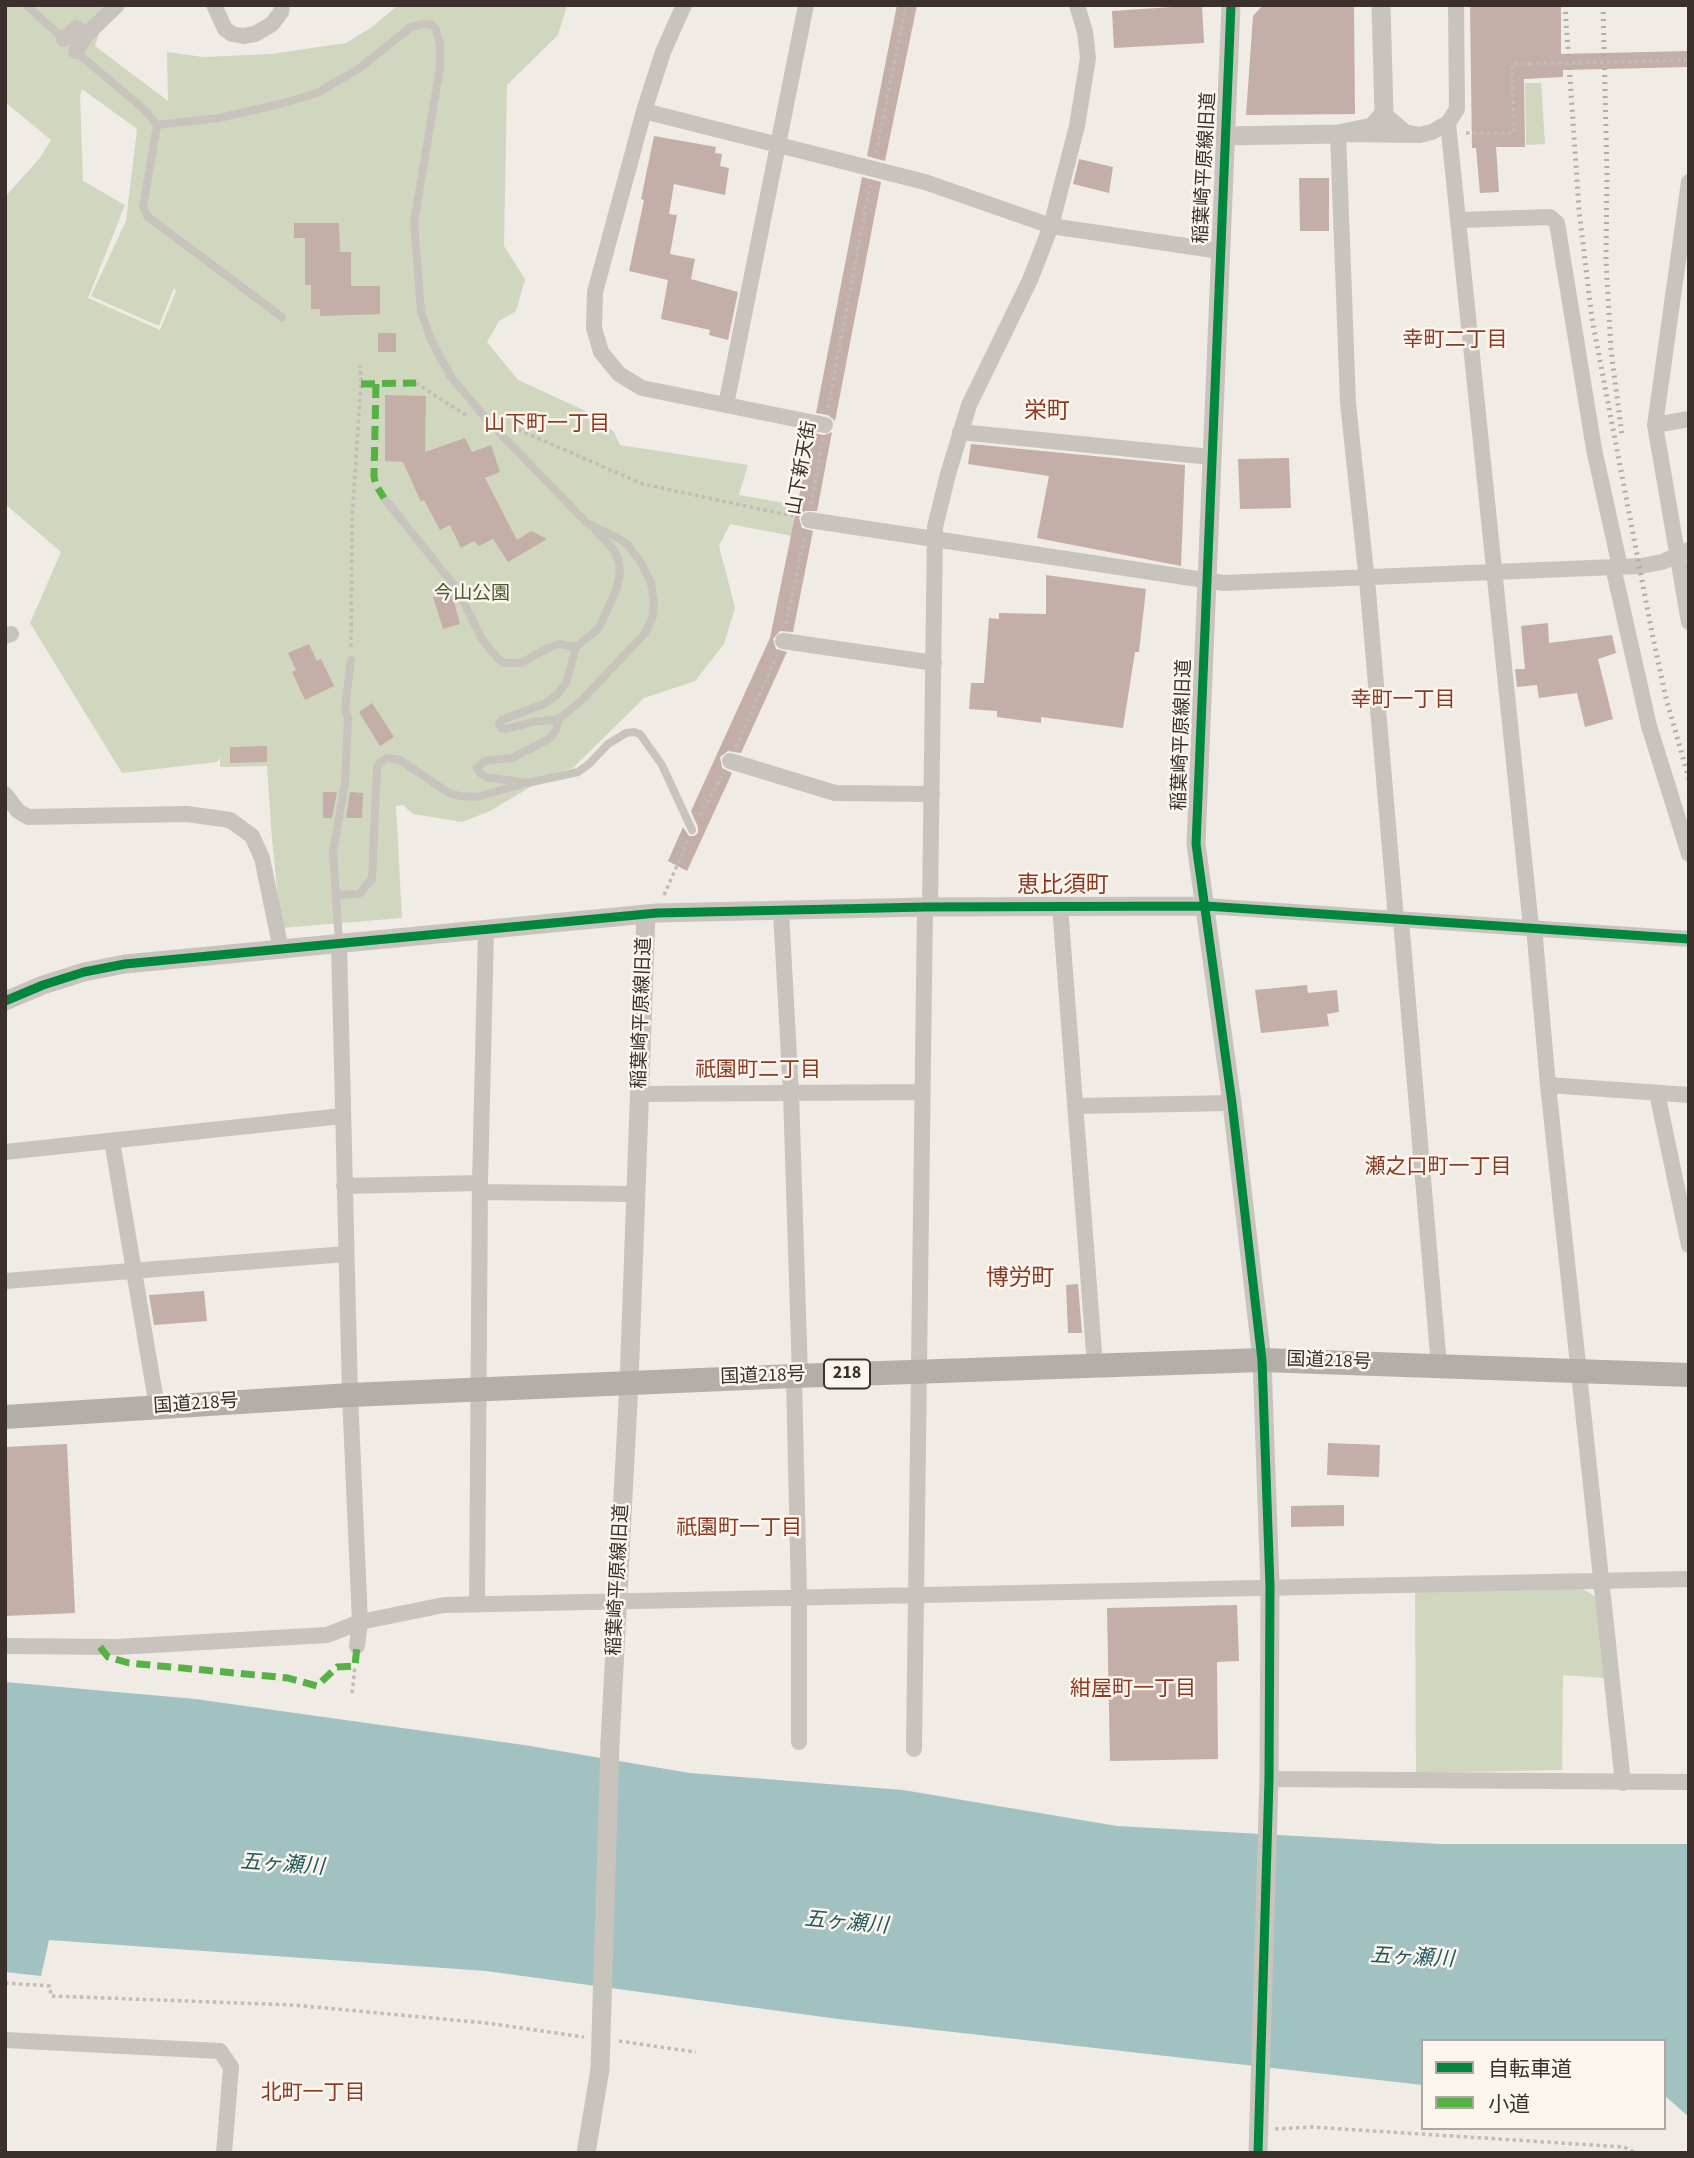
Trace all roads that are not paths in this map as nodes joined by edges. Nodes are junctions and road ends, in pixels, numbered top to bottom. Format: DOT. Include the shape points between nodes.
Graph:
graph roads {
  1 [pos="26,5"];
  2 [pos="117,5"];
  3 [pos="214,5"];
  4 [pos="282,5"];
  5 [pos="684,5"];
  6 [pos="806,5"];
  7 [pos="1077,5"];
  8 [pos="1231,5"];
  9 [pos="1381,5"];
  10 [pos="1456,5"];
  11 [pos="86,35"];
  12 [pos="64,38"];
  13 [pos="76,51"];
  14 [pos="644,111"];
  15 [pos="1384,114"];
  16 [pos="157,125"];
  17 [pos="1449,128"];
  18 [pos="1338,134"];
  19 [pos="1420,135"];
  20 [pos="1224,136"];
  21 [pos="778,146"];
  22 [pos="1689,182"];
  23 [pos="1459,220"];
  24 [pos="1051,226"];
  25 [pos="1220,251"];
  26 [pos="282,317"];
  27 [pos="726,405"];
  28 [pos="1689,419"];
  29 [pos="825,425"];
  30 [pos="1656,425"];
  31 [pos="960,432"];
  32 [pos="1211,457"];
  33 [pos="384,498"];
  34 [pos="809,520"];
  35 [pos="595,529"];
  36 [pos="935,539"];
  37 [pos="1684,553"];
  38 [pos="1617,567"];
  39 [pos="1495,571"];
  40 [pos="1366,578"];
  41 [pos="1206,581"];
  42 [pos="1689,622"];
  43 [pos="783,641"];
  44 [pos="576,647"];
  45 [pos="351,660"];
  46 [pos="933,663"];
  47 [pos="559,719"];
  48 [pos="730,761"];
  49 [pos="527,783"];
  50 [pos="5,794"];
  51 [pos="932,794"];
  52 [pos="692,830"];
  53 [pos="1689,854"];
  54 [pos="336,895"];
  55 [pos="1060,906"];
  56 [pos="1206,906"];
  57 [pos="928,907"];
  58 [pos="781,911"];
  59 [pos="651,913"];
  60 [pos="1398,920"];
  61 [pos="1532,927"];
  62 [pos="486,930"];
  63 [pos="1689,939"];
  64 [pos="339,944"];
  65 [pos="281,950"];
  66 [pos="5,1001"];
  67 [pos="1548,1085"];
  68 [pos="923,1092"];
  69 [pos="791,1093"];
  70 [pos="1657,1093"];
  71 [pos="640,1094"];
  72 [pos="1689,1095"];
  73 [pos="1232,1103"];
  74 [pos="1075,1106"];
  75 [pos="342,1116"];
  76 [pos="112,1141"];
  77 [pos="5,1152"];
  78 [pos="344,1186"];
  79 [pos="480,1188"];
  80 [pos="634,1194"];
  81 [pos="1689,1245"];
  82 [pos="346,1254"];
  83 [pos="135,1271"];
  84 [pos="5,1281"];
  85 [pos="1262,1360"];
  86 [pos="1095,1365"];
  87 [pos="1439,1366"];
  88 [pos="918,1371"];
  89 [pos="1579,1372"];
  90 [pos="1689,1375"];
  91 [pos="797,1376"];
  92 [pos="629,1383"];
  93 [pos="480,1389"];
  94 [pos="350,1395"];
  95 [pos="157,1407"];
  96 [pos="5,1417"];
  97 [pos="1689,1579"];
  98 [pos="1602,1581"];
  99 [pos="1269,1587"];
  100 [pos="917,1596"];
  101 [pos="799,1598"];
  102 [pos="618,1602"];
  103 [pos="477,1604"];
  104 [pos="360,1622"];
  105 [pos="5,1646"];
  106 [pos="357,1646"];
  107 [pos="799,1742"];
  108 [pos="914,1749"];
  109 [pos="1689,1782"];
  110 [pos="1623,1783"];
  111 [pos="1269,1784"];
  112 [pos="5,2040"];
  113 [pos="225,2153"];
  114 [pos="586,2153"];
  115 [pos="1258,2153"];
  1 -- 12 [label="lane"];
  2 -- 11 [label="street"];
  3 -- 4 [label="street" via="225,29 243,36 272,24"];
  5 -- 14 [label="street"];
  6 -- 21 [label="street"];
  7 -- 24 [label="street" via="1088,58 1077,126"];
  8 -- 20 [label="street, 稲葉崎平原線旧道"];
  9 -- 15 [label="street"];
  10 -- 17 [label="street" via="1457,109"];
  11 -- 12 [label="street" via="77,28"];
  11 -- 13 [label="street"];
  12 -- 13 [label="lane"];
  13 -- 16 [label="lane"];
  14 -- 21 [label="street"];
  14 -- 27 [label="street" via="595,292 594,328 601,352 619,374 642,388"];
  15 -- 18 [label="street" via="1372,127"];
  15 -- 19 [label="street" via="1405,132"];
  16 -- 26 [label="lane" via="143,207 147,216"];
  16 -- 35 [label="lane" via="219,118 317,93 356,70 411,27 432,25 439,37 440,67 414,222 421,311 451,377"];
  17 -- 19 [label="street"];
  17 -- 23 [label="street"];
  18 -- 19 [label="street"];
  18 -- 20 [label="street"];
  18 -- 40 [label="street" via="1348,402"];
  20 -- 25 [label="street, 稲葉崎平原線旧道"];
  21 -- 24 [label="street" via="925,182"];
  21 -- 27 [label="street"];
  22 -- 30 [label="street"];
  23 -- 38 [label="street" via="1550,217 1557,223"];
  23 -- 39 [label="street"];
  24 -- 25 [label="street"];
  24 -- 31 [label="street"];
  25 -- 32 [label="street, 稲葉崎平原線旧道"];
  27 -- 29 [label="street"];
  28 -- 30 [label="street"];
  30 -- 37 [label="street"];
  31 -- 32 [label="street"];
  31 -- 36 [label="street"];
  32 -- 41 [label="street, 稲葉崎平原線旧道"];
  33 -- 44 [label="lane" via="457,589 482,639 498,659 521,663 559,644"];
  34 -- 36 [label="street"];
  35 -- 44 [label="lane" via="614,550 620,571 599,628"];
  35 -- 47 [label="lane" via="628,545 641,563 651,583 653,616 645,633"];
  36 -- 41 [label="street"];
  36 -- 46 [label="street"];
  37 -- 38 [label="street" via="1651,564"];
  37 -- 42 [label="street"];
  38 -- 39 [label="street"];
  38 -- 53 [label="street" via="1649,726"];
  39 -- 40 [label="street"];
  39 -- 61 [label="street"];
  40 -- 41 [label="street"];
  40 -- 60 [label="street"];
  41 -- 56 [label="street, 稲葉崎平原線旧道" via="1196,844"];
  43 -- 46 [label="street"];
  44 -- 47 [label="lane" via="566,683 558,694 499,723 506,729"];
  45 -- 54 [label="lane" via="345,708 345,784 333,852"];
  46 -- 51 [label="street"];
  47 -- 49 [label="lane" via="549,739 512,758 484,761 477,768 486,777"];
  48 -- 51 [label="street" via="835,793"];
  49 -- 52 [label="lane" via="579,772 608,744 634,732 662,765"];
  49 -- 54 [label="lane" via="476,797 460,796 400,760 380,762 372,879 359,894"];
  50 -- 65 [label="street" via="28,817 187,814 230,820 252,836 262,858"];
  51 -- 57 [label="street"];
  54 -- 64 [label="lane"];
  55 -- 56 [label="street, 稲葉崎平原線旧道"];
  55 -- 57 [label="street, 稲葉崎平原線旧道"];
  55 -- 74 [label="street"];
  56 -- 60 [label="street"];
  56 -- 73 [label="street"];
  57 -- 58 [label="street, 稲葉崎平原線旧道"];
  57 -- 68 [label="street"];
  58 -- 59 [label="street, 稲葉崎平原線旧道"];
  58 -- 69 [label="street"];
  59 -- 62 [label="street"];
  59 -- 71 [label="street, 稲葉崎平原線旧道"];
  60 -- 61 [label="street"];
  60 -- 87 [label="street"];
  61 -- 63 [label="street"];
  61 -- 67 [label="street"];
  62 -- 64 [label="street"];
  62 -- 79 [label="street"];
  64 -- 65 [label="street"];
  64 -- 75 [label="street"];
  65 -- 66 [label="street" via="125,964 74,975"];
  67 -- 70 [label="street"];
  67 -- 89 [label="street"];
  68 -- 69 [label="street"];
  68 -- 88 [label="street"];
  69 -- 71 [label="street"];
  69 -- 91 [label="street"];
  70 -- 72 [label="street"];
  70 -- 81 [label="street"];
  71 -- 80 [label="street, 稲葉崎平原線旧道"];
  73 -- 74 [label="street"];
  73 -- 85 [label="street"];
  74 -- 86 [label="street"];
  75 -- 76 [label="street"];
  75 -- 78 [label="street"];
  76 -- 77 [label="street"];
  76 -- 83 [label="street"];
  78 -- 79 [label="street"];
  78 -- 82 [label="street"];
  79 -- 80 [label="street"];
  79 -- 93 [label="street"];
  80 -- 92 [label="street, 稲葉崎平原線旧道"];
  82 -- 83 [label="street"];
  82 -- 94 [label="street"];
  83 -- 84 [label="street"];
  83 -- 95 [label="street"];
  85 -- 86 [label="highway, 国道218号 / 218"];
  85 -- 87 [label="highway, 国道218号 / 218"];
  85 -- 99 [label="street"];
  86 -- 88 [label="highway, 国道218号 / 218"];
  87 -- 89 [label="highway, 国道218号 / 218"];
  88 -- 91 [label="highway, 国道218号 / 218"];
  88 -- 100 [label="street"];
  89 -- 90 [label="highway, 国道218号 / 218"];
  89 -- 98 [label="street"];
  91 -- 92 [label="highway, 国道218号 / 218"];
  91 -- 101 [label="street"];
  92 -- 93 [label="highway, 国道218号 / 218"];
  92 -- 102 [label="street, 稲葉崎平原線旧道"];
  93 -- 94 [label="highway, 国道218号 / 218"];
  93 -- 103 [label="street"];
  94 -- 95 [label="highway, 国道218号 / 218"];
  94 -- 104 [label="street"];
  95 -- 96 [label="highway, 国道218号 / 218"];
  97 -- 98 [label="street"];
  98 -- 99 [label="street"];
  98 -- 110 [label="street"];
  99 -- 100 [label="street"];
  99 -- 111 [label="street"];
  100 -- 101 [label="street"];
  100 -- 108 [label="street"];
  101 -- 102 [label="street"];
  101 -- 107 [label="street"];
  102 -- 103 [label="street"];
  102 -- 114 [label="street, 稲葉崎平原線旧道, bridge" via="600,2069"];
  103 -- 104 [label="street" via="444,1605"];
  104 -- 105 [label="street" via="327,1635 117,1647"];
  104 -- 106 [label="street"];
  109 -- 110 [label="street"];
  110 -- 111 [label="street"];
  111 -- 115 [label="street"];
  112 -- 113 [label="street" via="220,2051 231,2067"];
}
